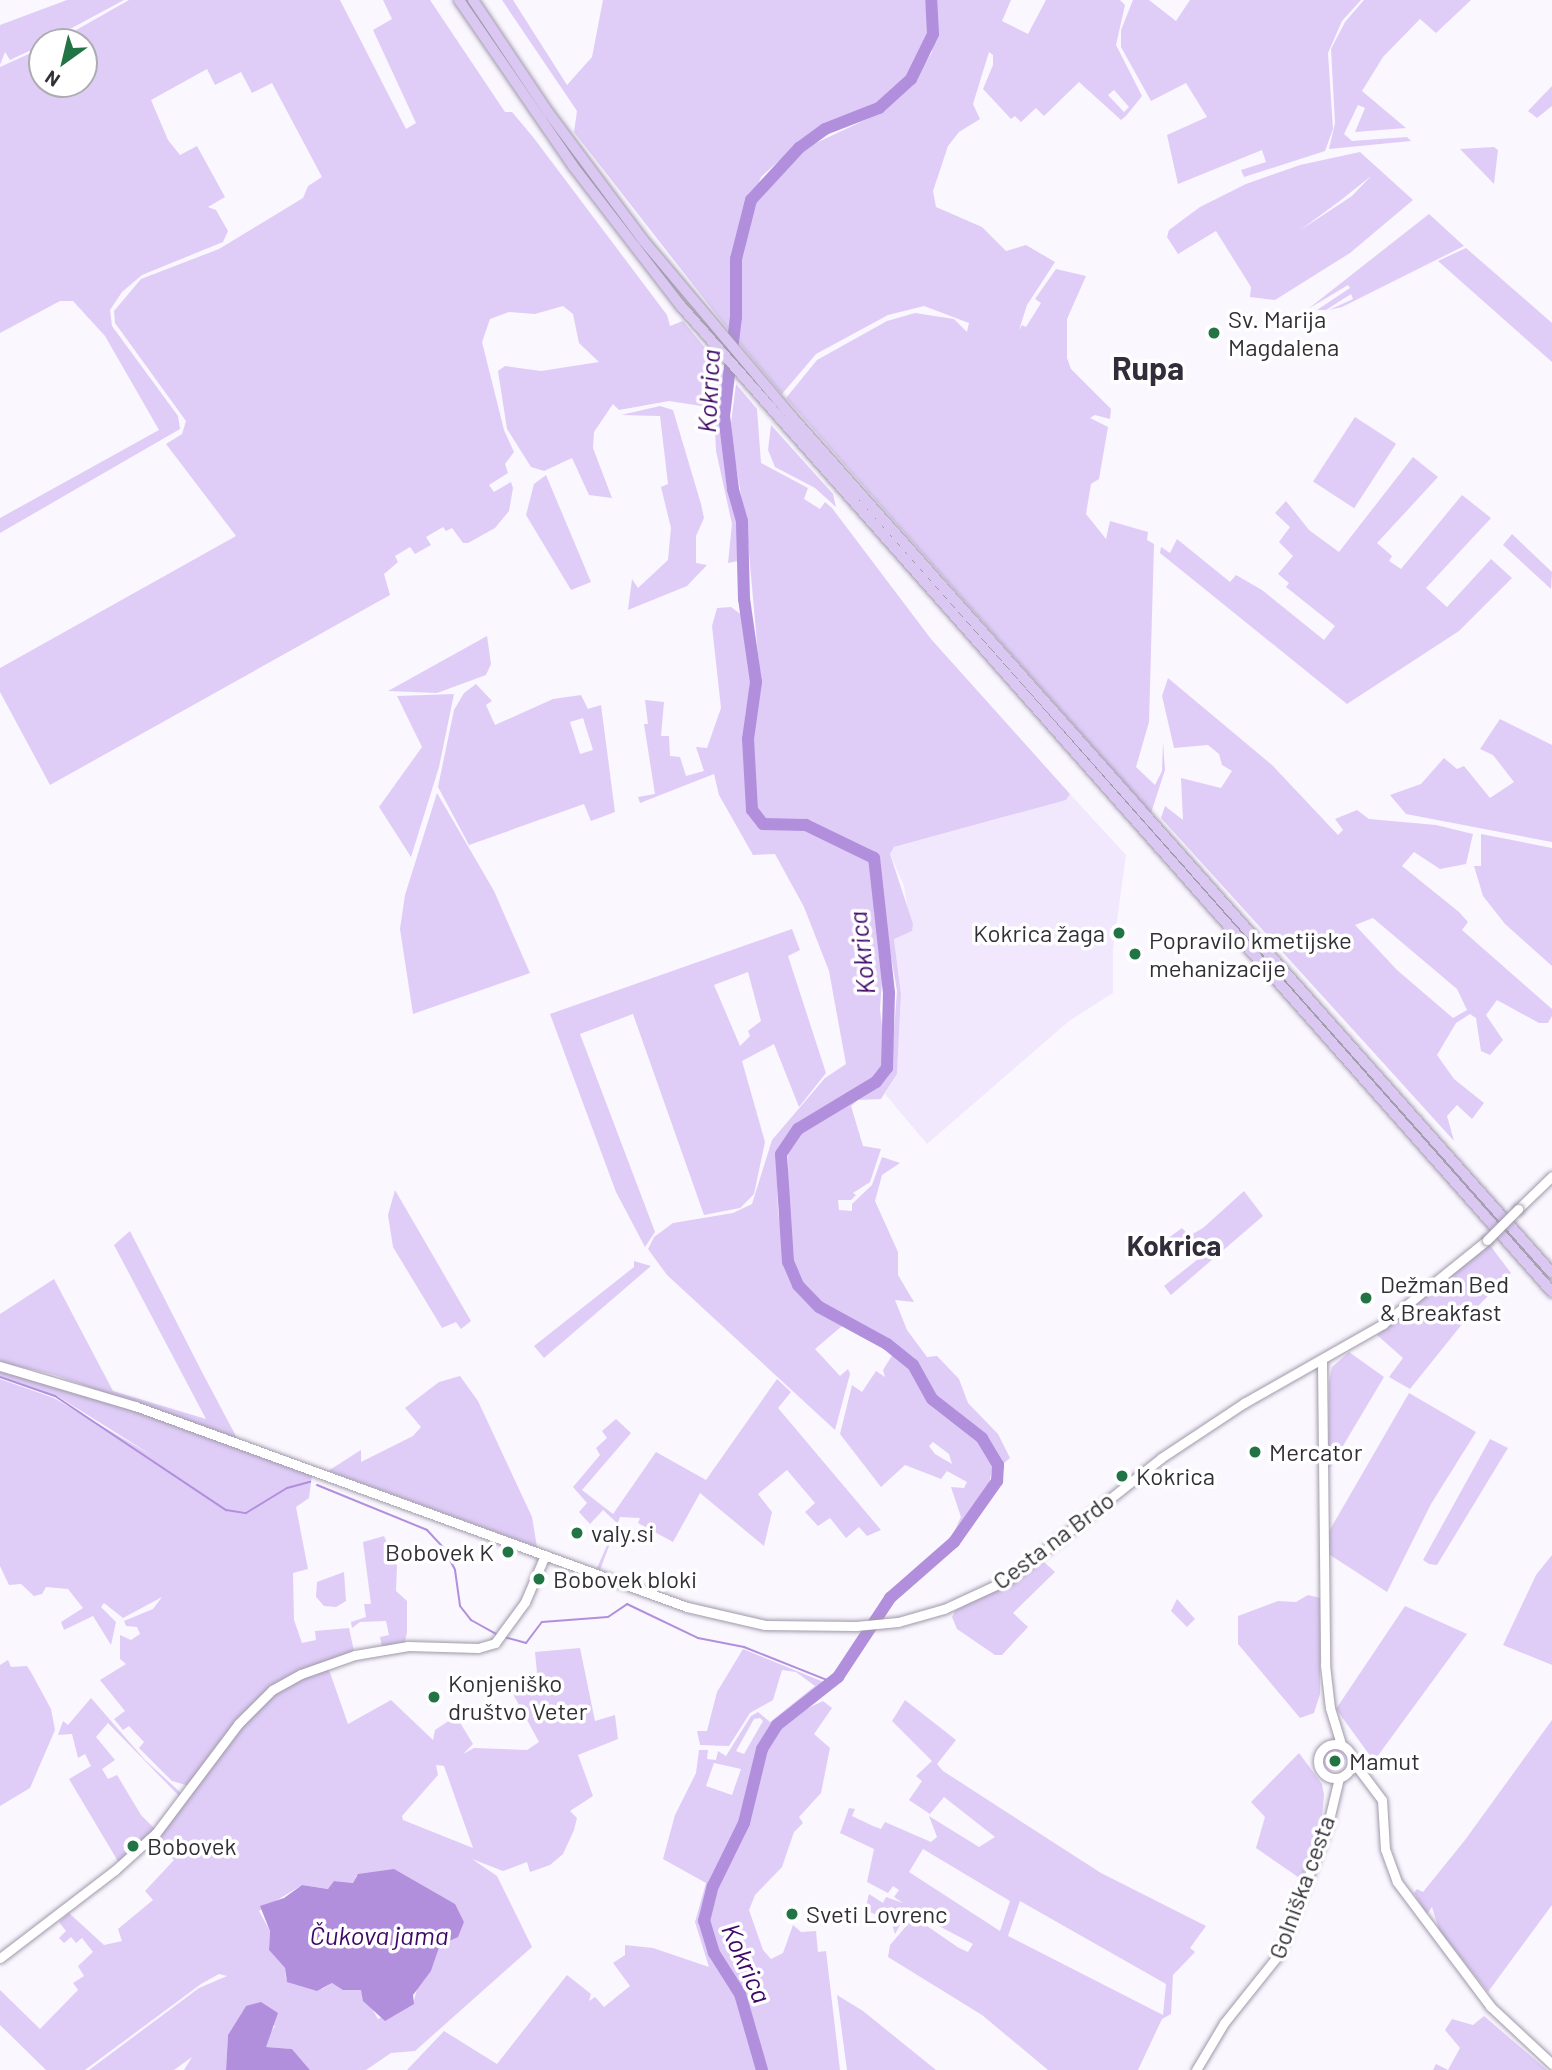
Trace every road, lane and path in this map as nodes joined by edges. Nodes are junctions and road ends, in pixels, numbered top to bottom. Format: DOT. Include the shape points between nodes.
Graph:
graph roads {
  1 [pos="459,0"];
  2 [pos="473,0"];
  3 [pos="1552,1176"];
  4 [pos="1552,1273"];
  5 [pos="1552,1292"];
  6 [pos="1322,1360"];
  7 [pos="0,1366"];
  8 [pos="545,1555"];
  9 [pos="1330,1708"];
  10 [pos="1328,1744"];
  11 [pos="1341,1744"];
  12 [pos="1352,1760"];
  13 [pos="1348,1771"];
  14 [pos="1329,1777"];
  15 [pos="1339,1778"];
  16 [pos="1373,1783"];
  17 [pos="1332,1805"];
  18 [pos="0,1958"];
  19 [pos="1552,2064"];
  20 [pos="1196,2070"];
  1 -- 5 [label="highway" via="573,166 681,306"];
  2 -- 4 [label="highway" via="548,112 684,290"];
  3 -- 6 [label="street, Cesta na Brdo, bridge" via="1487,1240 1408,1306"];
  6 -- 8 [label="street, Cesta na Brdo" via="1216,1420 1136,1476 1009,1579 958,1604 886,1623 790,1627 710,1614"];
  6 -- 9 [label="street" via="1324,1638"];
  7 -- 8 [label="street" via="135,1406"];
  8 -- 18 [label="street" via="525,1602 497,1641 478,1648 408,1646 355,1655 272,1690 238,1724 156,1833 101,1882"];
  9 -- 10 [label="street"];
  9 -- 11 [label="street"];
  10 -- 11 [label="street"];
  10 -- 14 [label="street" via="1318,1758 1320,1769"];
  11 -- 12 [label="street"];
  12 -- 13 [label="street"];
  12 -- 16 [label="street"];
  13 -- 15 [label="street"];
  13 -- 16 [label="street"];
  14 -- 15 [label="street"];
  14 -- 17 [label="street"];
  15 -- 17 [label="street, Golniška cesta"];
  16 -- 19 [label="street" via="1382,1800 1385,1849 1397,1882 1490,2006"];
  17 -- 20 [label="street, Golniška cesta" via="1274,1964 1224,2023"];
}
